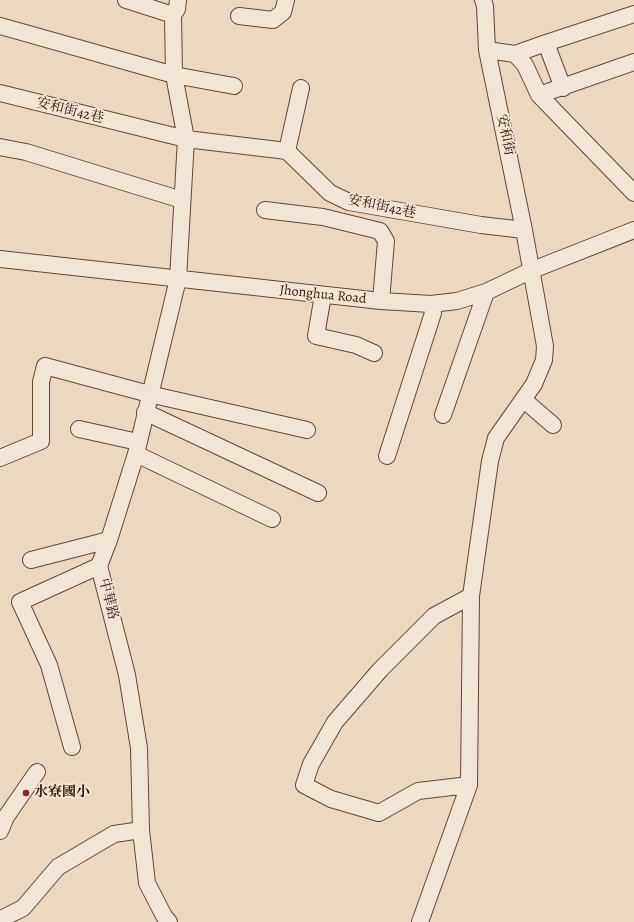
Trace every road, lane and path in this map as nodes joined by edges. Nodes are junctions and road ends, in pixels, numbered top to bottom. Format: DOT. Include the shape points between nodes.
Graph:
graph roads {
  1 [pos="126,0"];
  2 [pos="178,0"];
  3 [pos="286,0"];
  4 [pos="483,0"];
  5 [pos="634,14"];
  6 [pos="173,15"];
  7 [pos="239,16"];
  8 [pos="0,26"];
  9 [pos="546,43"];
  10 [pos="487,50"];
  11 [pos="515,54"];
  12 [pos="634,62"];
  13 [pos="174,75"];
  14 [pos="234,86"];
  15 [pos="301,88"];
  16 [pos="563,88"];
  17 [pos="0,93"];
  18 [pos="539,95"];
  19 [pos="186,140"];
  20 [pos="0,147"];
  21 [pos="287,151"];
  22 [pos="628,177"];
  23 [pos="330,193"];
  24 [pos="634,193"];
  25 [pos="182,200"];
  26 [pos="265,210"];
  27 [pos="323,217"];
  28 [pos="524,230"];
  29 [pos="634,230"];
  30 [pos="0,259"];
  31 [pos="530,271"];
  32 [pos="178,279"];
  33 [pos="486,292"];
  34 [pos="323,295"];
  35 [pos="381,301"];
  36 [pos="431,304"];
  37 [pos="374,352"];
  38 [pos="149,394"];
  39 [pos="524,400"];
  40 [pos="145,412"];
  41 [pos="443,415"];
  42 [pos="553,425"];
  43 [pos="79,429"];
  44 [pos="307,430"];
  45 [pos="137,448"];
  46 [pos="387,456"];
  47 [pos="0,458"];
  48 [pos="318,493"];
  49 [pos="272,519"];
  50 [pos="109,540"];
  51 [pos="31,560"];
  52 [pos="99,566"];
  53 [pos="471,596"];
  54 [pos="72,747"];
  55 [pos="37,772"];
  56 [pos="469,785"];
  57 [pos="141,830"];
  58 [pos="0,831"];
  59 [pos="0,918"];
  60 [pos="169,922"];
  61 [pos="420,922"];
  1 -- 6 [label="street"];
  2 -- 6 [label="street"];
  3 -- 7 [label="street" via="283,12 273,20"];
  4 -- 10 [label="street, 安和街"];
  5 -- 9 [label="street"];
  6 -- 13 [label="street"];
  8 -- 13 [label="street"];
  9 -- 11 [label="street"];
  9 -- 16 [label="street"];
  10 -- 11 [label="street"];
  10 -- 28 [label="street, 安和街"];
  11 -- 18 [label="street" via="525,65"];
  12 -- 16 [label="street"];
  13 -- 14 [label="street"];
  13 -- 19 [label="street"];
  15 -- 21 [label="street"];
  16 -- 18 [label="street"];
  17 -- 19 [label="street, 安和街42巷"];
  18 -- 22 [label="street"];
  19 -- 21 [label="street, 安和街42巷"];
  19 -- 25 [label="street"];
  20 -- 25 [label="street" via="26,152"];
  21 -- 23 [label="street, 安和街42巷"];
  22 -- 24 [label="street"];
  23 -- 27 [label="street"];
  23 -- 28 [label="street, 安和街42巷" via="349,202"];
  25 -- 32 [label="street"];
  26 -- 27 [label="street, 安和街42巷"];
  27 -- 35 [label="street, 安和街42巷" via="380,231 386,241"];
  28 -- 31 [label="street, 安和街"];
  29 -- 31 [label="street, Jhonghua Road"];
  30 -- 32 [label="street, Jhonghua Road"];
  31 -- 33 [label="street, Jhonghua Road"];
  31 -- 39 [label="street, 安和街" via="545,346 544,360"];
  32 -- 34 [label="street, Jhonghua Road"];
  32 -- 38 [label="street, 中華路"];
  33 -- 36 [label="street, Jhonghua Road" via="457,301"];
  33 -- 41 [label="street"];
  34 -- 35 [label="street, Jhonghua Road"];
  34 -- 37 [label="street" via="316,336"];
  35 -- 36 [label="street, Jhonghua Road"];
  36 -- 46 [label="street" via="433,313"];
  38 -- 40 [label="street, 中華路"];
  38 -- 44 [label="street"];
  38 -- 47 [label="street" via="45,366 41,382 41,441"];
  39 -- 42 [label="street"];
  39 -- 53 [label="street, 安和街" via="496,438 490,461"];
  40 -- 45 [label="street, 中華路"];
  40 -- 48 [label="street"];
  43 -- 45 [label="street"];
  45 -- 49 [label="street"];
  45 -- 50 [label="street, 中華路"];
  50 -- 51 [label="street"];
  50 -- 52 [label="street, 中華路"];
  52 -- 54 [label="street" via="20,602 49,665"];
  52 -- 57 [label="street, 中華路" via="127,675 139,748"];
  53 -- 56 [label="street, 安和街"];
  53 -- 56 [label="street" via="434,616 380,670 335,722 311,764 304,785 332,799 378,813 418,791"];
  55 -- 58 [label="street" via="6,817"];
  56 -- 61 [label="street, 安和街"];
  57 -- 59 [label="street" via="114,834 58,867 23,908"];
  57 -- 60 [label="street, 中華路" via="147,883"];
}
